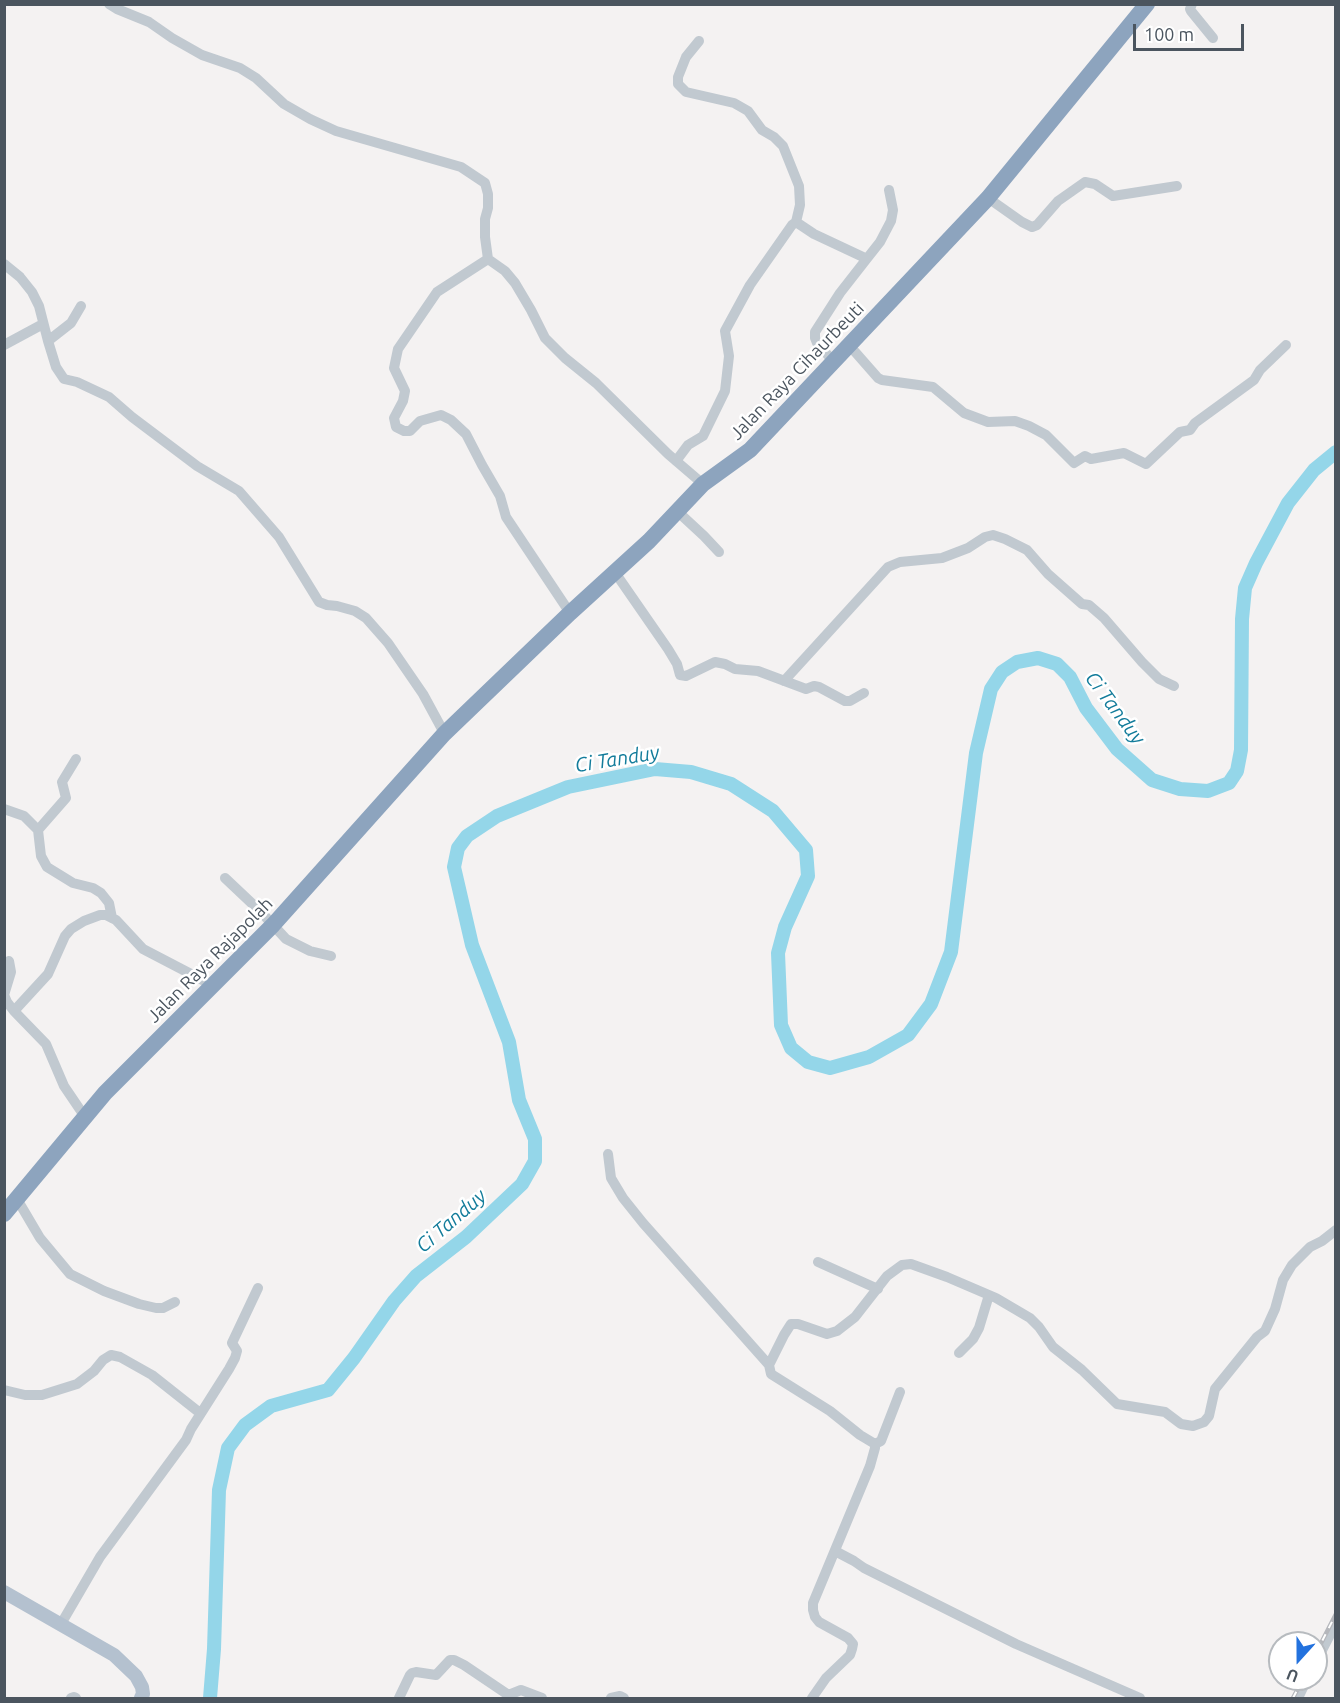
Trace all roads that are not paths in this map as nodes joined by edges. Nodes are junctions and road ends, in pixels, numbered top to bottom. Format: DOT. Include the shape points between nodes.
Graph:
graph roads {
  1 [pos="109,4"];
  2 [pos="1147,4"];
  3 [pos="1192,4"];
  4 [pos="1213,38"];
  5 [pos="699,41"];
  6 [pos="1177,186"];
  7 [pos="889,190"];
  8 [pos="988,198"];
  9 [pos="796,222"];
  10 [pos="488,259"];
  11 [pos="865,261"];
  12 [pos="4,264"];
  13 [pos="81,306"];
  14 [pos="43,324"];
  15 [pos="48,341"];
  16 [pos="4,345"];
  17 [pos="849,345"];
  18 [pos="1286,345"];
  19 [pos="834,362"];
  20 [pos="676,461"];
  21 [pos="703,484"];
  22 [pos="677,511"];
  23 [pos="719,552"];
  24 [pos="614,571"];
  25 [pos="570,613"];
  26 [pos="784,681"];
  27 [pos="1174,686"];
  28 [pos="864,693"];
  29 [pos="444,734"];
  30 [pos="76,759"];
  31 [pos="4,809"];
  32 [pos="38,830"];
  33 [pos="225,878"];
  34 [pos="112,918"];
  35 [pos="274,925"];
  36 [pos="331,956"];
  37 [pos="9,961"];
  38 [pos="214,986"];
  39 [pos="4,995"];
  40 [pos="14,1011"];
  41 [pos="86,1117"];
  42 [pos="608,1154"];
  43 [pos="17,1199"];
  44 [pos="4,1214"];
  45 [pos="1335,1230"];
  46 [pos="818,1262"];
  47 [pos="258,1288"];
  48 [pos="878,1289"];
  49 [pos="989,1295"];
  50 [pos="175,1302"];
  51 [pos="959,1353"];
  52 [pos="769,1365"];
  53 [pos="4,1390"];
  54 [pos="900,1392"];
  55 [pos="200,1413"];
  56 [pos="875,1444"];
  57 [pos="835,1551"];
  58 [pos="4,1592"];
  59 [pos="1335,1623"];
  60 [pos="61,1624"];
  61 [pos="1328,1637"];
  62 [pos="70,1698"];
  63 [pos="76,1698"];
  64 [pos="141,1698"];
  65 [pos="399,1698"];
  66 [pos="542,1698"];
  67 [pos="611,1698"];
  68 [pos="624,1698"];
  69 [pos="812,1698"];
  70 [pos="1140,1698"];
  1 -- 10 [label="street" via="149,22 202,55 240,68 284,104 310,119 336,131 461,167 484,183 488,194"];
  2 -- 8 [label="highway, Jalan Raya Cihaurbeuti"];
  3 -- 4 [label="street" via="1191,11"];
  5 -- 9 [label="street" via="686,57 678,84 686,92 734,103 748,111 762,130 783,146 799,186"];
  6 -- 8 [label="street" via="1113,196 1085,182 1032,227"];
  7 -- 11 [label="street" via="891,221"];
  8 -- 17 [label="highway, Jalan Raya Cihaurbeuti"];
  9 -- 11 [label="street"];
  9 -- 20 [label="street" via="750,285 725,331 729,356 725,391 703,436 688,445"];
  10 -- 20 [label="street" via="515,283 545,338"];
  10 -- 25 [label="street" via="437,292 398,349 394,368 405,391 393,418 396,426 410,431 420,422 441,415 466,434 500,496 507,517"];
  11 -- 19 [label="street" via="815,332 817,343"];
  12 -- 14 [label="street" via="33,292"];
  13 -- 15 [label="street" via="71,323"];
  14 -- 15 [label="street"];
  14 -- 16 [label="street"];
  15 -- 29 [label="street" via="64,379 109,397 197,466 239,491 279,537 319,602 355,611 388,643 423,694"];
  17 -- 18 [label="street" via="878,378 933,387 964,413 988,422 1015,421 1029,426 1046,435 1074,463 1084,456 1091,459 1124,453 1146,464 1180,432 1190,430 1254,380"];
  17 -- 19 [label="highway, Jalan Raya Cihaurbeuti"];
  19 -- 21 [label="highway, Jalan Raya Cihaurbeuti" via="750,450"];
  20 -- 21 [label="street"];
  21 -- 22 [label="highway, Jalan Raya Cihaurbeuti"];
  22 -- 23 [label="street"];
  22 -- 24 [label="highway, Jalan Raya Cihaurbeuti"];
  24 -- 25 [label="highway, Jalan Raya Cihaurbeuti"];
  24 -- 26 [label="street" via="668,649 680,675 687,676 715,662"];
  25 -- 29 [label="highway, Jalan Raya Cihaurbeuti"];
  26 -- 27 [label="street" via="888,567 942,558 993,536 1024,548 1082,604 1089,604 1104,618 1159,679"];
  26 -- 28 [label="street" via="806,689 819,687 847,701"];
  29 -- 35 [label="highway, Jalan Raya Rajapolah"];
  30 -- 32 [label="street" via="62,782 66,798"];
  31 -- 32 [label="street" via="24,816"];
  32 -- 34 [label="street" via="41,856 47,867 73,883 101,893"];
  33 -- 35 [label="street"];
  34 -- 38 [label="street" via="143,949"];
  34 -- 40 [label="street" via="100,915 71,929 48,974"];
  35 -- 36 [label="street" via="297,946"];
  35 -- 38 [label="highway, Jalan Raya Rajapolah"];
  37 -- 39 [label="street" via="11,972"];
  38 -- 41 [label="highway, Jalan Raya Rajapolah" via="105,1093"];
  39 -- 40 [label="street"];
  40 -- 41 [label="street" via="46,1044 64,1086"];
  41 -- 43 [label="highway, Jalan Raya Rajapolah"];
  42 -- 52 [label="street" via="611,1178 623,1198"];
  43 -- 44 [label="highway, Jalan Raya Rajapolah"];
  43 -- 50 [label="street" via="40,1238 70,1274 139,1304 163,1308"];
  45 -- 49 [label="street" via="1292,1265 1265,1331 1215,1389 1209,1416 1193,1426 1181,1424 1165,1412 1117,1404 1053,1347 1035,1322"];
  46 -- 48 [label="street"];
  47 -- 55 [label="street" via="232,1344 237,1351 235,1358"];
  48 -- 49 [label="street" via="894,1270 911,1264"];
  48 -- 52 [label="street" via="855,1317 831,1334 791,1324"];
  49 -- 51 [label="street" via="979,1328"];
  52 -- 56 [label="street" via="773,1377"];
  53 -- 55 [label="street" via="42,1395 77,1384 111,1355 152,1375"];
  54 -- 56 [label="street" via="883,1438"];
  55 -- 60 [label="street" via="184,1442 100,1557"];
  56 -- 57 [label="street"];
  57 -- 69 [label="street" via="818,1588 813,1610 819,1622 848,1638 853,1646 850,1655"];
  57 -- 70 [label="street" via="1016,1644"];
  58 -- 60 [label="main road"];
  59 -- 61 [label="street"];
  60 -- 64 [label="main road" via="114,1655 136,1676"];
  62 -- 63 [label="street"];
  65 -- 66 [label="street" via="412,1672 436,1675 450,1660 507,1694 521,1690"];
  67 -- 68 [label="street"];
}
